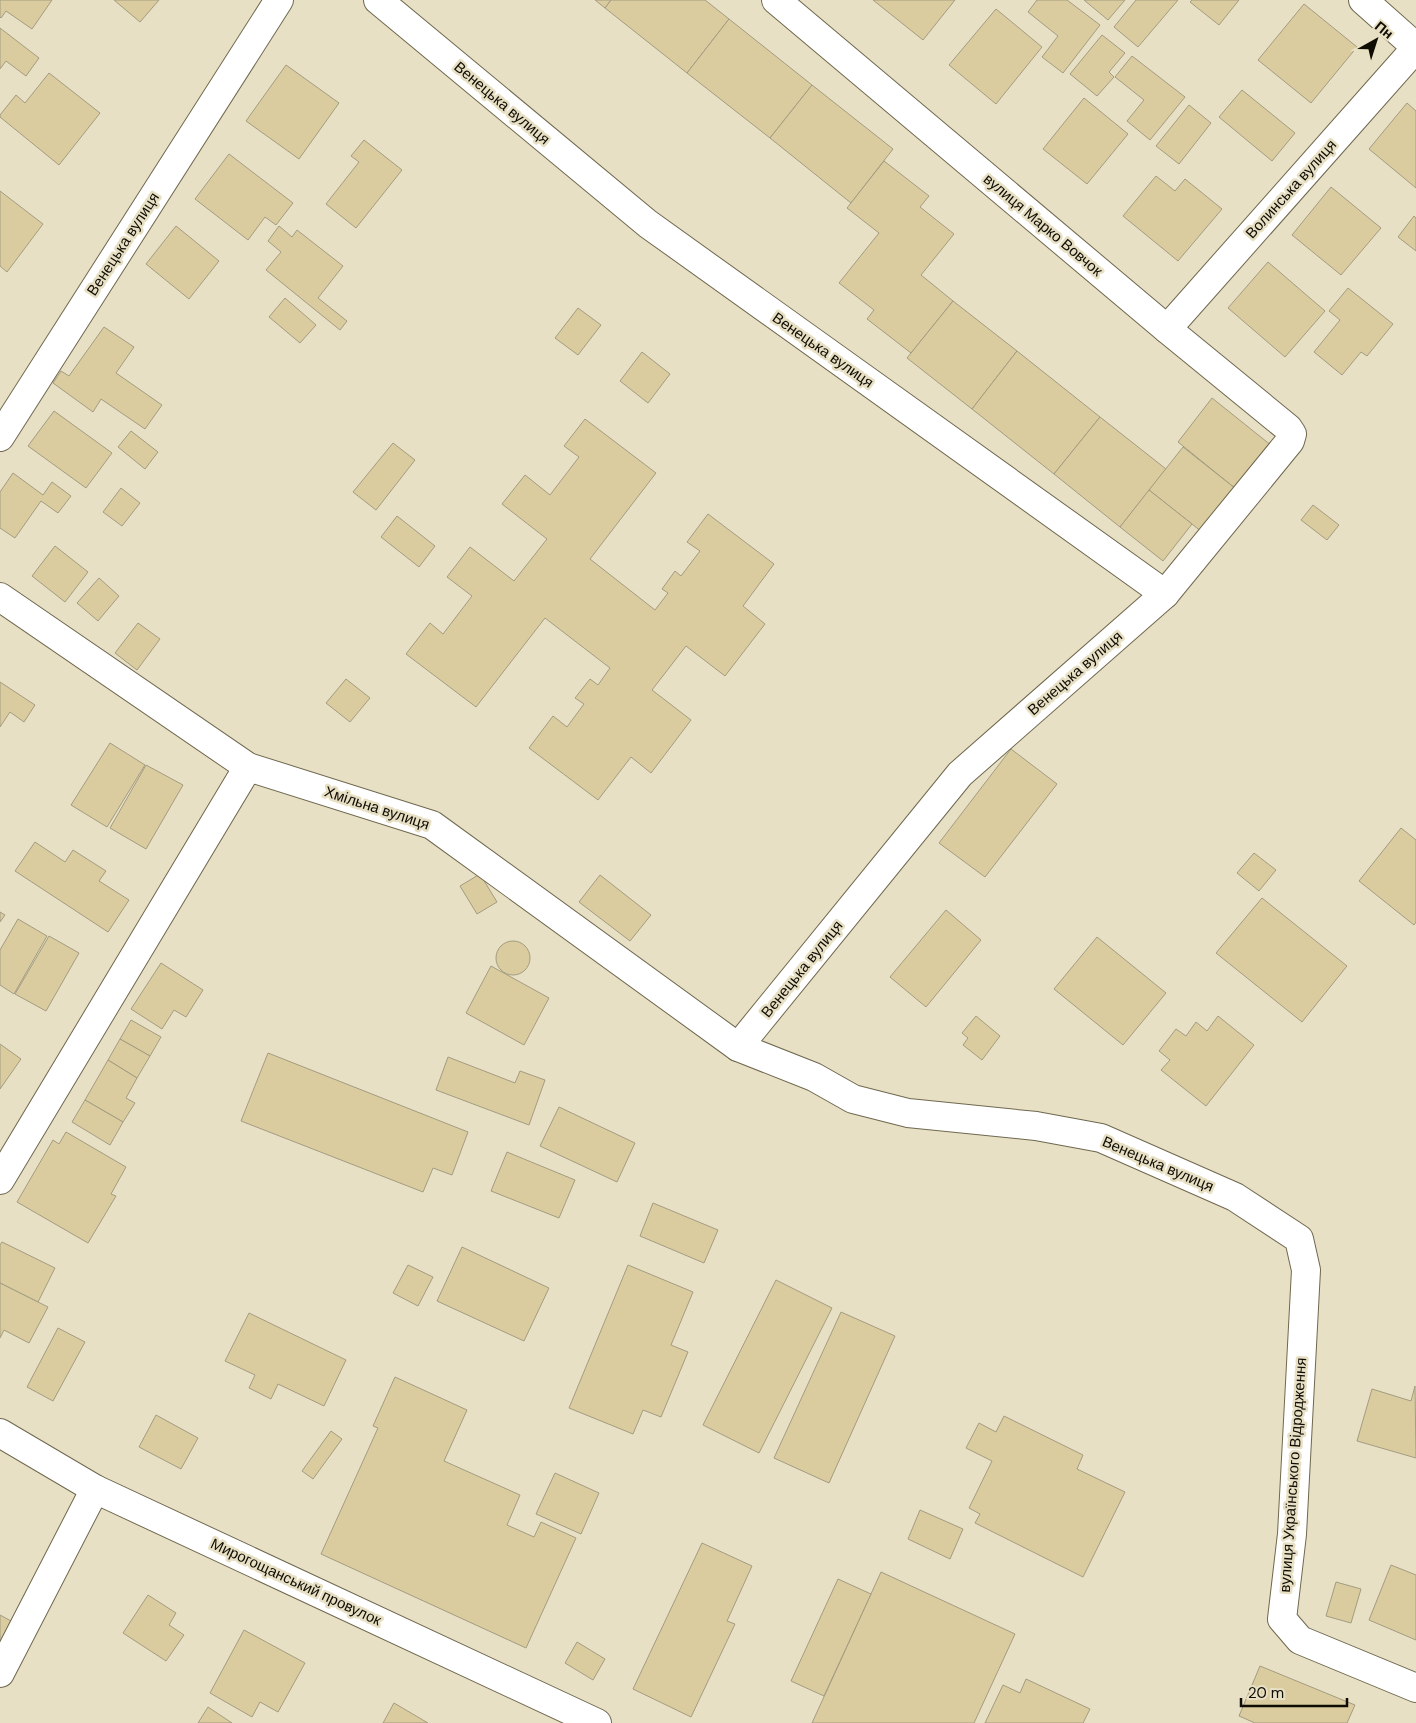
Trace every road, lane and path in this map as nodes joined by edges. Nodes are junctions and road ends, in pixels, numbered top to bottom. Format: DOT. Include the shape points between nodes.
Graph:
graph roads {
  1 [pos="279,0"];
  2 [pos="378,0"];
  3 [pos="776,0"];
  4 [pos="1363,0"];
  5 [pos="1416,47"];
  6 [pos="1167,329"];
  7 [pos="0,437"];
  8 [pos="1165,594"];
  9 [pos="0,596"];
  10 [pos="248,767"];
  11 [pos="738,1047"];
  12 [pos="0,1180"];
  13 [pos="1299,1240"];
  14 [pos="0,1433"];
  15 [pos="95,1489"];
  16 [pos="0,1673"];
  17 [pos="1416,1688"];
  18 [pos="597,1723"];
  1 -- 7 [label="street, Венецька вулиця"];
  2 -- 8 [label="street, Венецька вулиця" via="648,224"];
  3 -- 6 [label="street, вулиця Марко Вовчок"];
  4 -- 5 [label="street"];
  5 -- 6 [label="street, Волинська вулиця"];
  6 -- 8 [label="street, вулиця Марко Вовчок" via="1292,434 1290,441"];
  8 -- 11 [label="street, Венецька вулиця" via="960,774"];
  9 -- 10 [label="street, Хмільна вулиця"];
  10 -- 11 [label="street, Хмільна вулиця" via="432,825"];
  10 -- 12 [label="street"];
  11 -- 13 [label="street, Венецька вулиця" via="814,1077 853,1099 908,1113 1036,1126 1100,1138 1235,1196"];
  13 -- 17 [label="street, вулиця Українського Відродження" via="1306,1270 1292,1534 1282,1618 1300,1640"];
  14 -- 15 [label="street, Мирогощанський провулок"];
  15 -- 16 [label="street"];
  15 -- 18 [label="street, Мирогощанський провулок"];
}
